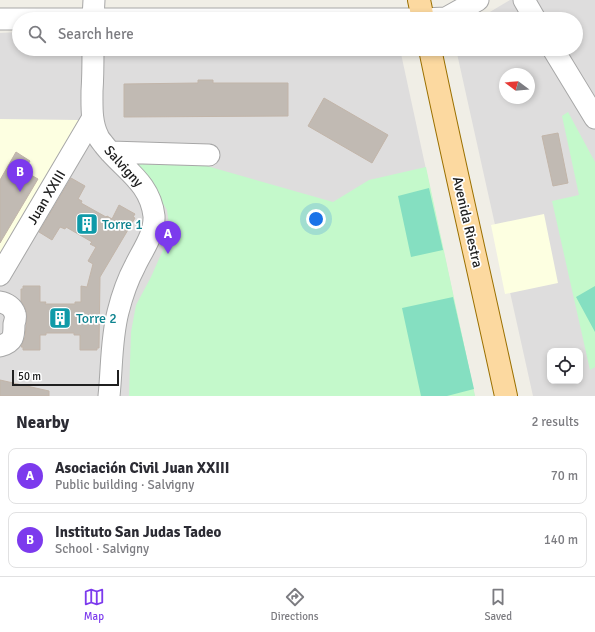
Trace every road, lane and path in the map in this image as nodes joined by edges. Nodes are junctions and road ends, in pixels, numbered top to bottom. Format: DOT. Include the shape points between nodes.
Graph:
graph roads {
  1 [pos="94,0"];
  2 [pos="419,0"];
  3 [pos="478,0"];
  4 [pos="524,0"];
  5 [pos="93,12"];
  6 [pos="422,12"];
  7 [pos="457,12"];
  8 [pos="531,12"];
  9 [pos="0,19"];
  10 [pos="12,19"];
  11 [pos="93,56"];
  12 [pos="431,56"];
  13 [pos="557,56"];
  14 [pos="595,118"];
  15 [pos="92,119"];
  16 [pos="110,152"];
  17 [pos="209,155"];
  18 [pos="4,268"];
  19 [pos="5,304"];
  20 [pos="0,346"];
  21 [pos="109,396"];
  22 [pos="506,396"];
  1 -- 5 [label="street"];
  2 -- 6 [label="main road"];
  3 -- 7 [label="street"];
  4 -- 8 [label="street"];
  9 -- 10 [label="street"];
  11 -- 15 [label="street, Salvigny"];
  12 -- 22 [label="main road, Avenida Riestra"];
  13 -- 14 [label="street"];
  15 -- 16 [label="street, Salvigny" via="98,136"];
  15 -- 18 [label="street, Juan XXIII"];
  16 -- 17 [label="street"];
  16 -- 21 [label="street, Salvigny" via="146,191 152,203 154,218 149,240 134,267 117,312"];
  18 -- 19 [label="street" via="7,297"];
  19 -- 20 [label="street" via="15,314 14,336"];
}
